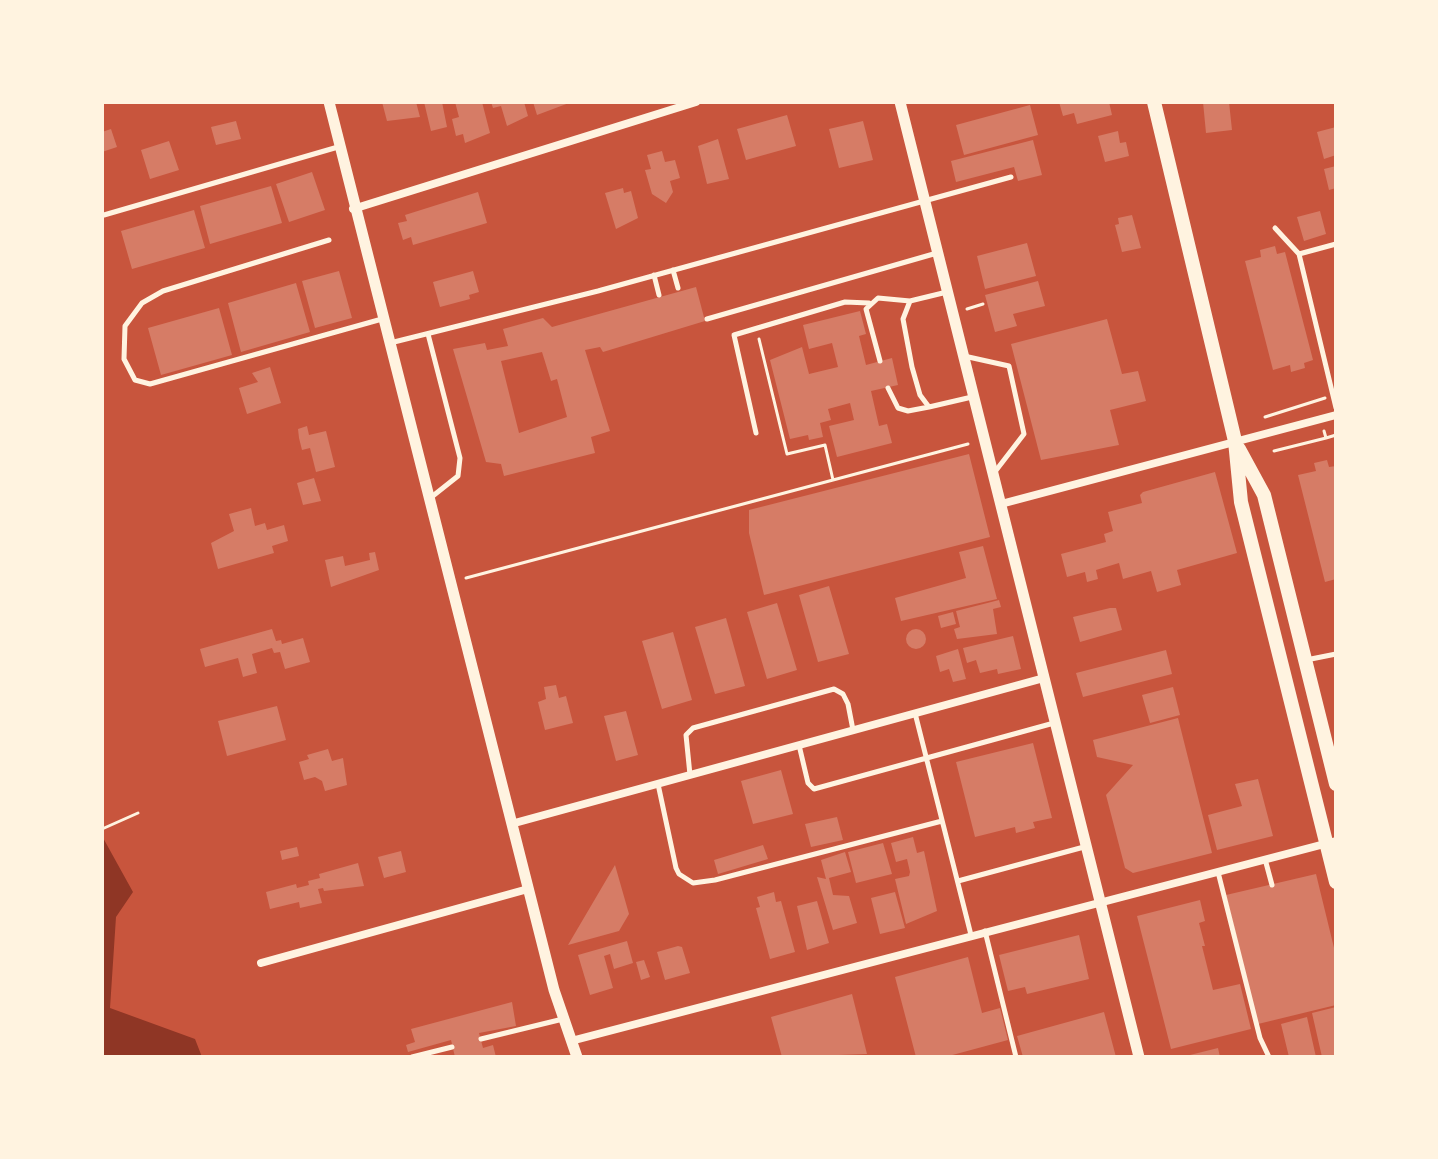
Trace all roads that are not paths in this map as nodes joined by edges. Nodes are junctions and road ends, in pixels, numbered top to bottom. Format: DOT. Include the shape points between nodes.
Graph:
graph roads {
  1 [pos="329,102"];
  2 [pos="696,102"];
  3 [pos="902,102"];
  4 [pos="1154,102"];
  5 [pos="339,147"];
  6 [pos="1011,177"];
  7 [pos="925,202"];
  8 [pos="353,209"];
  9 [pos="104,215"];
  10 [pos="1275,228"];
  11 [pos="329,240"];
  12 [pos="1336,244"];
  13 [pos="938,253"];
  14 [pos="1299,254"];
  15 [pos="673,270"];
  16 [pos="654,275"];
  17 [pos="678,288"];
  18 [pos="948,292"];
  19 [pos="659,295"];
  20 [pos="910,301"];
  21 [pos="869,303"];
  22 [pos="382,319"];
  23 [pos="707,319"];
  24 [pos="428,334"];
  25 [pos="388,344"];
  26 [pos="964,356"];
  27 [pos="880,361"];
  28 [pos="1333,381"];
  29 [pos="888,388"];
  30 [pos="975,397"];
  31 [pos="929,407"];
  32 [pos="1336,408"];
  33 [pos="1336,415"];
  34 [pos="756,433"];
  35 [pos="1235,441"];
  36 [pos="993,474"];
  37 [pos="428,500"];
  38 [pos="1001,504"];
  39 [pos="1336,654"];
  40 [pos="1305,661"];
  41 [pos="1044,678"];
  42 [pos="915,713"];
  43 [pos="1054,723"];
  44 [pos="853,730"];
  45 [pos="1331,739"];
  46 [pos="799,745"];
  47 [pos="926,757"];
  48 [pos="690,775"];
  49 [pos="658,784"];
  50 [pos="1336,784"];
  51 [pos="942,821"];
  52 [pos="511,824"];
  53 [pos="1331,842"];
  54 [pos="1084,847"];
  55 [pos="1265,859"];
  56 [pos="1217,871"];
  57 [pos="958,881"];
  58 [pos="1336,882"];
  59 [pos="1272,885"];
  60 [pos="528,889"];
  61 [pos="1097,901"];
  62 [pos="985,931"];
  63 [pos="971,935"];
  64 [pos="261,963"];
  65 [pos="564,1019"];
  66 [pos="481,1039"];
  67 [pos="571,1041"];
  68 [pos="452,1047"];
  69 [pos="412,1057"];
  70 [pos="577,1057"];
  71 [pos="1016,1057"];
  72 [pos="1139,1057"];
  73 [pos="1269,1057"];
  1 -- 5 [label="street"];
  2 -- 8 [label="street"];
  3 -- 7 [label="street"];
  4 -- 35 [label="main road"];
  5 -- 8 [label="street"];
  5 -- 9 [label="lane"];
  6 -- 7 [label="lane"];
  7 -- 13 [label="street"];
  7 -- 15 [label="lane"];
  8 -- 22 [label="street"];
  10 -- 14 [label="lane"];
  11 -- 22 [label="lane" via="163,291 142,303 125,326 124,359 135,380 150,384"];
  12 -- 14 [label="lane"];
  13 -- 18 [label="street"];
  13 -- 23 [label="lane"];
  14 -- 28 [label="lane"];
  15 -- 16 [label="lane"];
  15 -- 17 [label="lane"];
  16 -- 19 [label="lane"];
  16 -- 24 [label="lane"];
  18 -- 20 [label="lane"];
  18 -- 26 [label="street"];
  20 -- 21 [label="lane" via="878,298"];
  20 -- 31 [label="lane" via="903,319 909,355 920,395"];
  21 -- 27 [label="lane" via="866,309"];
  21 -- 34 [label="lane" via="845,302 734,335"];
  22 -- 25 [label="street"];
  24 -- 25 [label="lane"];
  24 -- 37 [label="lane" via="460,458 458,476"];
  25 -- 37 [label="street"];
  26 -- 30 [label="street"];
  26 -- 36 [label="lane" via="1009,366 1024,434"];
  28 -- 32 [label="lane"];
  29 -- 31 [label="lane" via="898,408"];
  30 -- 31 [label="lane"];
  30 -- 36 [label="street"];
  33 -- 35 [label="street"];
  35 -- 38 [label="street"];
  35 -- 40 [label="main road" via="1264,495"];
  35 -- 53 [label="main road" via="1241,502"];
  36 -- 38 [label="street"];
  37 -- 52 [label="street"];
  38 -- 41 [label="street"];
  39 -- 40 [label="lane"];
  40 -- 45 [label="main road"];
  41 -- 42 [label="street"];
  41 -- 43 [label="street"];
  42 -- 44 [label="street"];
  42 -- 47 [label="lane"];
  43 -- 47 [label="lane"];
  43 -- 54 [label="street"];
  44 -- 46 [label="street"];
  44 -- 48 [label="lane" via="848,704 834,689 693,728 686,735"];
  45 -- 50 [label="main road"];
  46 -- 47 [label="lane" via="814,789"];
  46 -- 48 [label="street"];
  47 -- 51 [label="lane"];
  48 -- 49 [label="street"];
  49 -- 51 [label="lane" via="676,868 693,883"];
  49 -- 52 [label="street"];
  51 -- 57 [label="lane"];
  52 -- 60 [label="street"];
  53 -- 55 [label="street"];
  53 -- 58 [label="main road"];
  54 -- 57 [label="lane"];
  54 -- 61 [label="street"];
  55 -- 56 [label="street"];
  55 -- 59 [label="lane"];
  56 -- 61 [label="street"];
  56 -- 73 [label="lane"];
  57 -- 63 [label="lane"];
  60 -- 64 [label="street"];
  60 -- 65 [label="street"];
  61 -- 62 [label="street"];
  61 -- 72 [label="street"];
  62 -- 63 [label="street"];
  62 -- 71 [label="lane"];
  63 -- 67 [label="street"];
  65 -- 66 [label="lane"];
  65 -- 67 [label="street"];
  67 -- 70 [label="street"];
  68 -- 69 [label="lane"];
}
